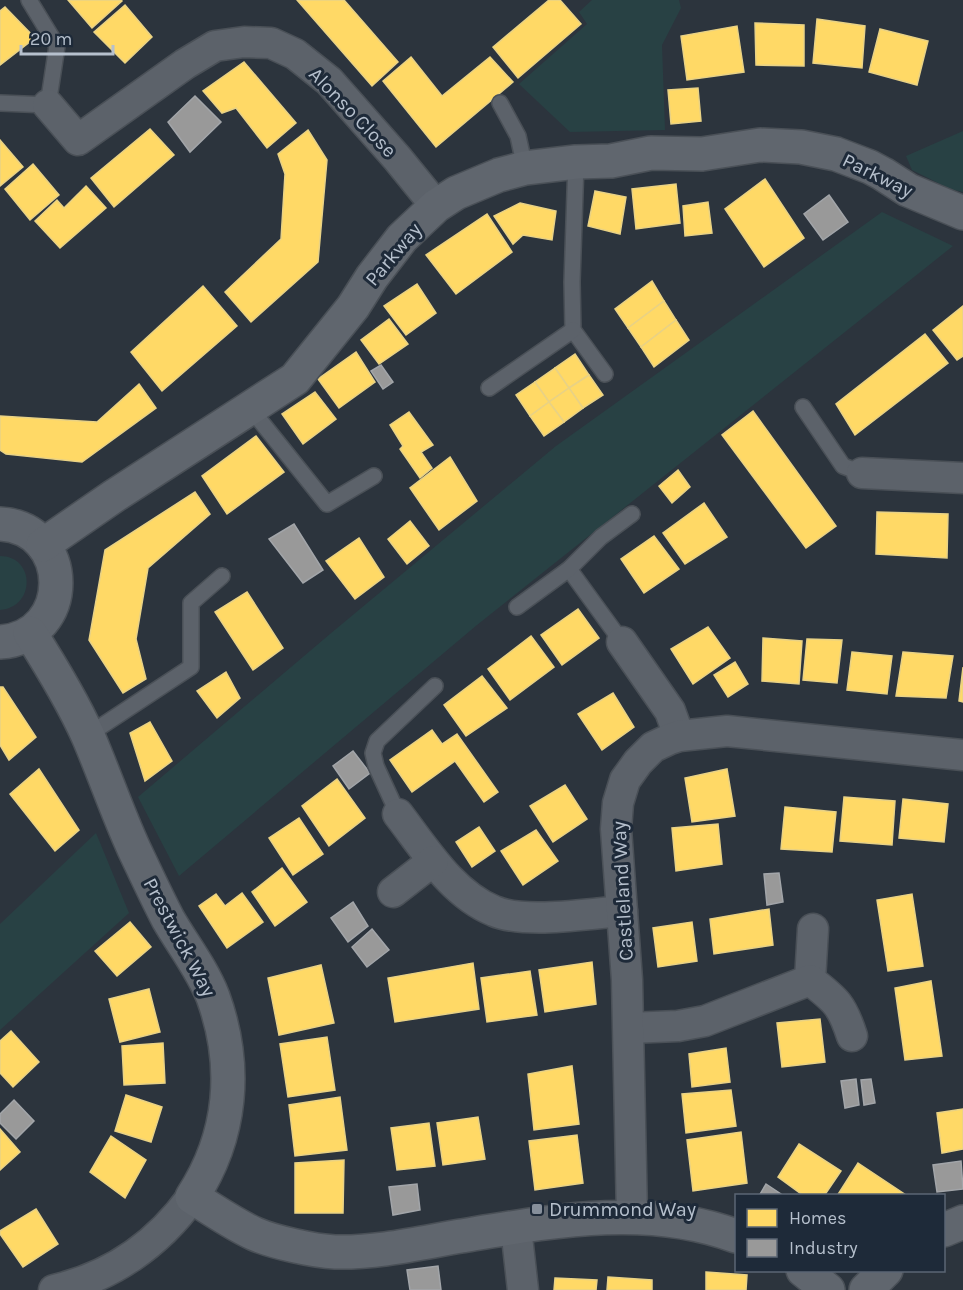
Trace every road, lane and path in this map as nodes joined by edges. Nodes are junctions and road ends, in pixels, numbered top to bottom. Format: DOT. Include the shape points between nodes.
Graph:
graph roads {
  1 [pos="29,0"];
  2 [pos="0,103"];
  3 [pos="500,103"];
  4 [pos="48,105"];
  5 [pos="576,162"];
  6 [pos="525,168"];
  7 [pos="436,206"];
  8 [pos="963,213"];
  9 [pos="573,330"];
  10 [pos="605,374"];
  11 [pos="489,388"];
  12 [pos="803,407"];
  13 [pos="250,408"];
  14 [pos="862,473"];
  15 [pos="374,477"];
  16 [pos="963,478"];
  17 [pos="632,514"];
  18 [pos="0,524"];
  19 [pos="43,544"];
  20 [pos="569,569"];
  21 [pos="222,576"];
  22 [pos="517,607"];
  23 [pos="15,638"];
  24 [pos="622,642"];
  25 [pos="435,686"];
  26 [pos="87,735"];
  27 [pos="679,736"];
  28 [pos="963,755"];
  29 [pos="399,814"];
  30 [pos="433,861"];
  31 [pos="393,892"];
  32 [pos="622,911"];
  33 [pos="813,929"];
  34 [pos="810,980"];
  35 [pos="629,1028"];
  36 [pos="852,1036"];
  37 [pos="192,1197"];
  38 [pos="633,1216"];
  39 [pos="963,1222"];
  40 [pos="516,1228"];
  41 [pos="945,1230"];
  42 [pos="735,1236"];
  43 [pos="806,1272"];
  44 [pos="884,1272"];
  45 [pos="54,1290"];
  46 [pos="523,1290"];
  47 [pos="828,1290"];
  48 [pos="866,1290"];
  1 -- 4 [label="lane" via="57,46"];
  2 -- 4 [label="lane"];
  3 -- 6 [label="lane" via="518,136"];
  4 -- 7 [label="street, Alonso Close" via="78,140 215,46 271,43 295,54 329,81"];
  5 -- 6 [label="street, Parkway"];
  5 -- 8 [label="street, Parkway" via="611,161 651,153 702,154 760,145 801,147 836,154 870,167 908,190"];
  5 -- 9 [label="lane"];
  6 -- 7 [label="street, Parkway" via="479,183"];
  7 -- 13 [label="street, Parkway" via="402,238 295,379"];
  9 -- 10 [label="lane"];
  9 -- 11 [label="lane"];
  12 -- 14 [label="lane" via="843,465"];
  13 -- 15 [label="lane" via="327,504"];
  13 -- 19 [label="street, Parkway"];
  14 -- 16 [label="street"];
  17 -- 20 [label="lane" via="601,537"];
  18 -- 19 [label="street" via="28,532"];
  19 -- 23 [label="street" via="53,562 57,582 54,602 45,620"];
  20 -- 22 [label="lane"];
  20 -- 24 [label="lane"];
  21 -- 26 [label="lane" via="192,603 191,667"];
  23 -- 26 [label="street, Prestwick Way" via="54,671"];
  24 -- 27 [label="street" via="670,711"];
  25 -- 29 [label="lane" via="377,741 373,753"];
  26 -- 37 [label="street, Prestwick Way" via="168,919 213,996 221,1026 228,1076 223,1125 217,1150"];
  27 -- 28 [label="street, Castleland Way" via="727,731"];
  27 -- 32 [label="street, Castleland Way" via="653,747 625,780 616,829"];
  29 -- 30 [label="street"];
  30 -- 31 [label="street"];
  30 -- 32 [label="street" via="469,898 495,912 518,917"];
  32 -- 35 [label="street, Castleland Way"];
  33 -- 34 [label="street"];
  34 -- 35 [label="street" via="705,1021"];
  34 -- 36 [label="street" via="835,999"];
  35 -- 38 [label="street, Castleland Way"];
  37 -- 40 [label="street" via="256,1234 334,1252 412,1245"];
  37 -- 45 [label="street, Prestwick Way" via="177,1217 125,1261 89,1280"];
  38 -- 40 [label="street"];
  38 -- 42 [label="street" via="694,1223"];
  39 -- 41 [label="street"];
  40 -- 46 [label="street"];
  43 -- 47 [label="street"];
  44 -- 48 [label="street"];
}
